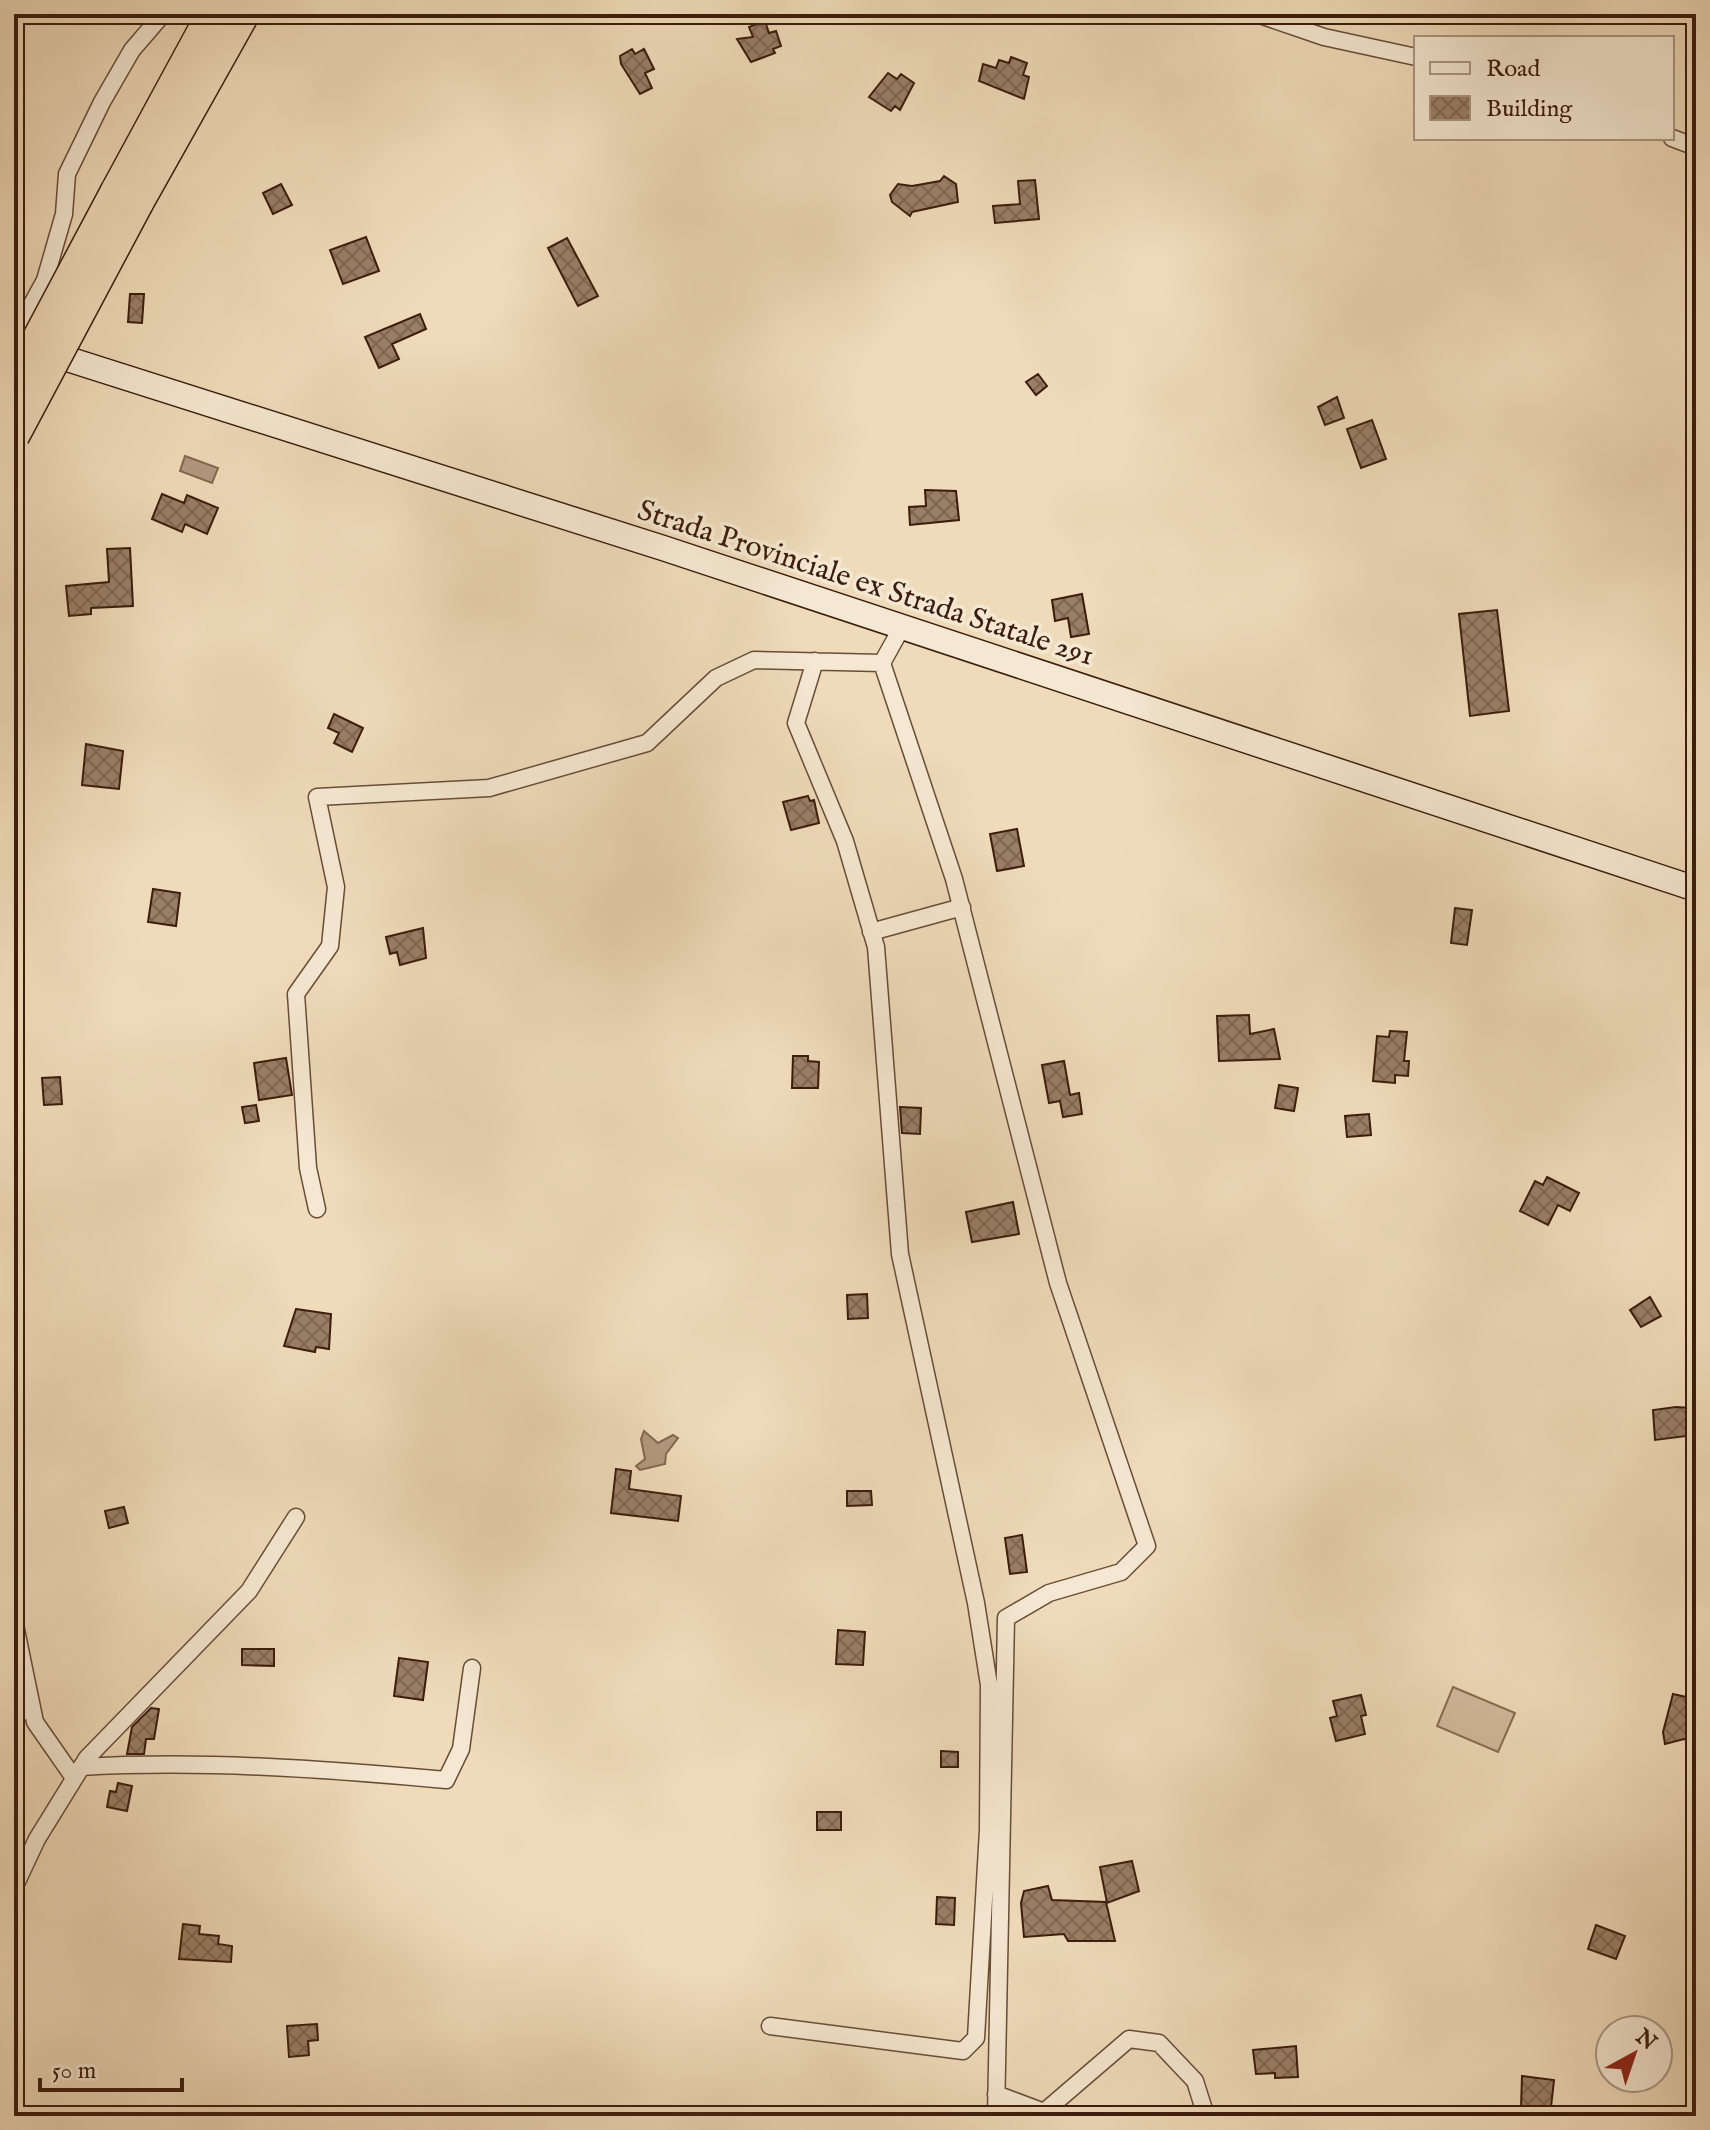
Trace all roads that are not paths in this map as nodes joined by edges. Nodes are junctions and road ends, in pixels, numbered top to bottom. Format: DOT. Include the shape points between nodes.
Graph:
graph roads {
  1 [pos="163,14"];
  2 [pos="1257,14"];
  3 [pos="224,22"];
  4 [pos="1414,57"];
  5 [pos="1674,139"];
  6 [pos="1696,147"];
  7 [pos="127,197"];
  8 [pos="14,340"];
  9 [pos="14,383"];
  10 [pos="14,436"];
  11 [pos="902,627"];
  12 [pos="815,661"];
  13 [pos="882,663"];
  14 [pos="1696,889"];
  15 [pos="962,907"];
  16 [pos="871,932"];
  17 [pos="317,1209"];
  18 [pos="296,1517"];
  19 [pos="14,1620"];
  20 [pos="472,1668"];
  21 [pos="32,1707"];
  22 [pos="14,1716"];
  23 [pos="78,1772"];
  24 [pos="14,1888"];
  25 [pos="770,2026"];
  26 [pos="996,2094"];
  27 [pos="996,2116"];
  28 [pos="1206,2116"];
  1 -- 8 [label="street" via="132,50 67,174 64,214 45,280"];
  2 -- 4 [label="street" via="1324,37"];
  3 -- 7 [label="highway"];
  5 -- 6 [label="street"];
  7 -- 9 [label="highway, bridge"];
  7 -- 10 [label="highway, bridge"];
  8 -- 11 [label="street, Strada Provinciale ex Strada Statale 291"];
  11 -- 13 [label="street"];
  11 -- 14 [label="street, Strada Provinciale ex Strada Statale 291"];
  12 -- 13 [label="street"];
  12 -- 16 [label="street" via="796,723 845,841"];
  12 -- 17 [label="street" via="754,660 716,678 647,743 489,788 317,797 336,887 330,946 296,994 308,1168"];
  13 -- 15 [label="street"];
  15 -- 16 [label="street"];
  15 -- 26 [label="street" via="1058,1283 1147,1546 1121,1572 1049,1593 1006,1618"];
  16 -- 25 [label="street" via="900,1254 989,1685 988,1830 976,2038 963,2051"];
  18 -- 23 [label="street" via="249,1591"];
  19 -- 21 [label="street"];
  20 -- 23 [label="street" via="461,1749 446,1780 329,1770 130,1764"];
  21 -- 22 [label="street"];
  21 -- 23 [label="street" via="35,1722"];
  23 -- 24 [label="street"];
  26 -- 27 [label="street"];
  26 -- 28 [label="street" via="1044,2112 1129,2039 1159,2043 1195,2081"];
}
